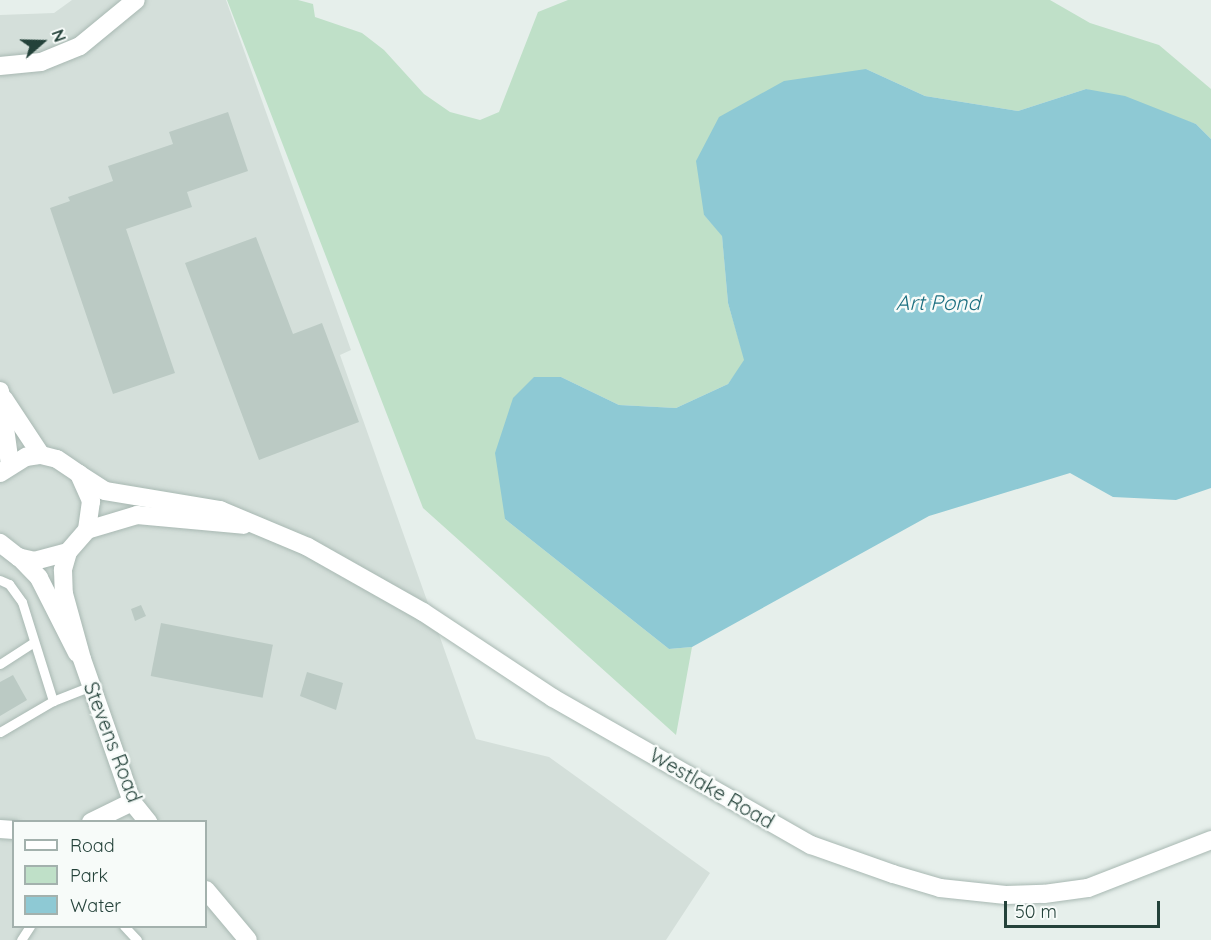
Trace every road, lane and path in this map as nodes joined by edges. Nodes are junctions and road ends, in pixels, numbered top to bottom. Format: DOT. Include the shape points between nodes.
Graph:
graph roads {
  1 [pos="136,0"];
  2 [pos="0,66"];
  3 [pos="0,392"];
  4 [pos="41,455"];
  5 [pos="5,469"];
  6 [pos="79,474"];
  7 [pos="251,526"];
  8 [pos="87,530"];
  9 [pos="0,543"];
  10 [pos="68,552"];
  11 [pos="18,557"];
  12 [pos="0,580"];
  13 [pos="34,642"];
  14 [pos="81,659"];
  15 [pos="0,664"];
  16 [pos="91,686"];
  17 [pos="52,701"];
  18 [pos="0,732"];
  19 [pos="132,802"];
  20 [pos="95,820"];
  21 [pos="146,820"];
  22 [pos="1211,840"];
  23 [pos="207,891"];
  24 [pos="125,928"];
  25 [pos="137,940"];
  26 [pos="248,940"];
  1 -- 2 [label="main road" via="80,46 41,62"];
  3 -- 4 [label="main road"];
  3 -- 5 [label="main road"];
  4 -- 5 [label="main road"];
  4 -- 6 [label="main road, Westlake Road" via="57,459"];
  6 -- 7 [label="main road, Westlake Road" via="105,491 220,510"];
  6 -- 8 [label="main road" via="91,501"];
  7 -- 8 [label="main road, Westlake Road" via="137,515"];
  7 -- 22 [label="main road, Westlake Road" via="308,547 351,570 423,612 553,698 811,845 893,874 940,888 1044,894 1088,888"];
  8 -- 10 [label="main road"];
  9 -- 11 [label="main road, Stevens Road"];
  10 -- 11 [label="main road" via="44,560"];
  10 -- 14 [label="main road, Stevens Road" via="63,570 64,594"];
  11 -- 14 [label="main road, Stevens Road" via="39,578 52,599 64,632"];
  12 -- 13 [label="lane" via="9,584 22,602"];
  13 -- 15 [label="lane"];
  13 -- 17 [label="lane"];
  14 -- 16 [label="main road, Stevens Road"];
  16 -- 17 [label="lane"];
  16 -- 19 [label="main road, Stevens Road"];
  17 -- 18 [label="lane"];
  19 -- 20 [label="main road"];
  19 -- 21 [label="main road, Stevens Road"];
  23 -- 26 [label="main road"];
  24 -- 25 [label="lane"];
}
